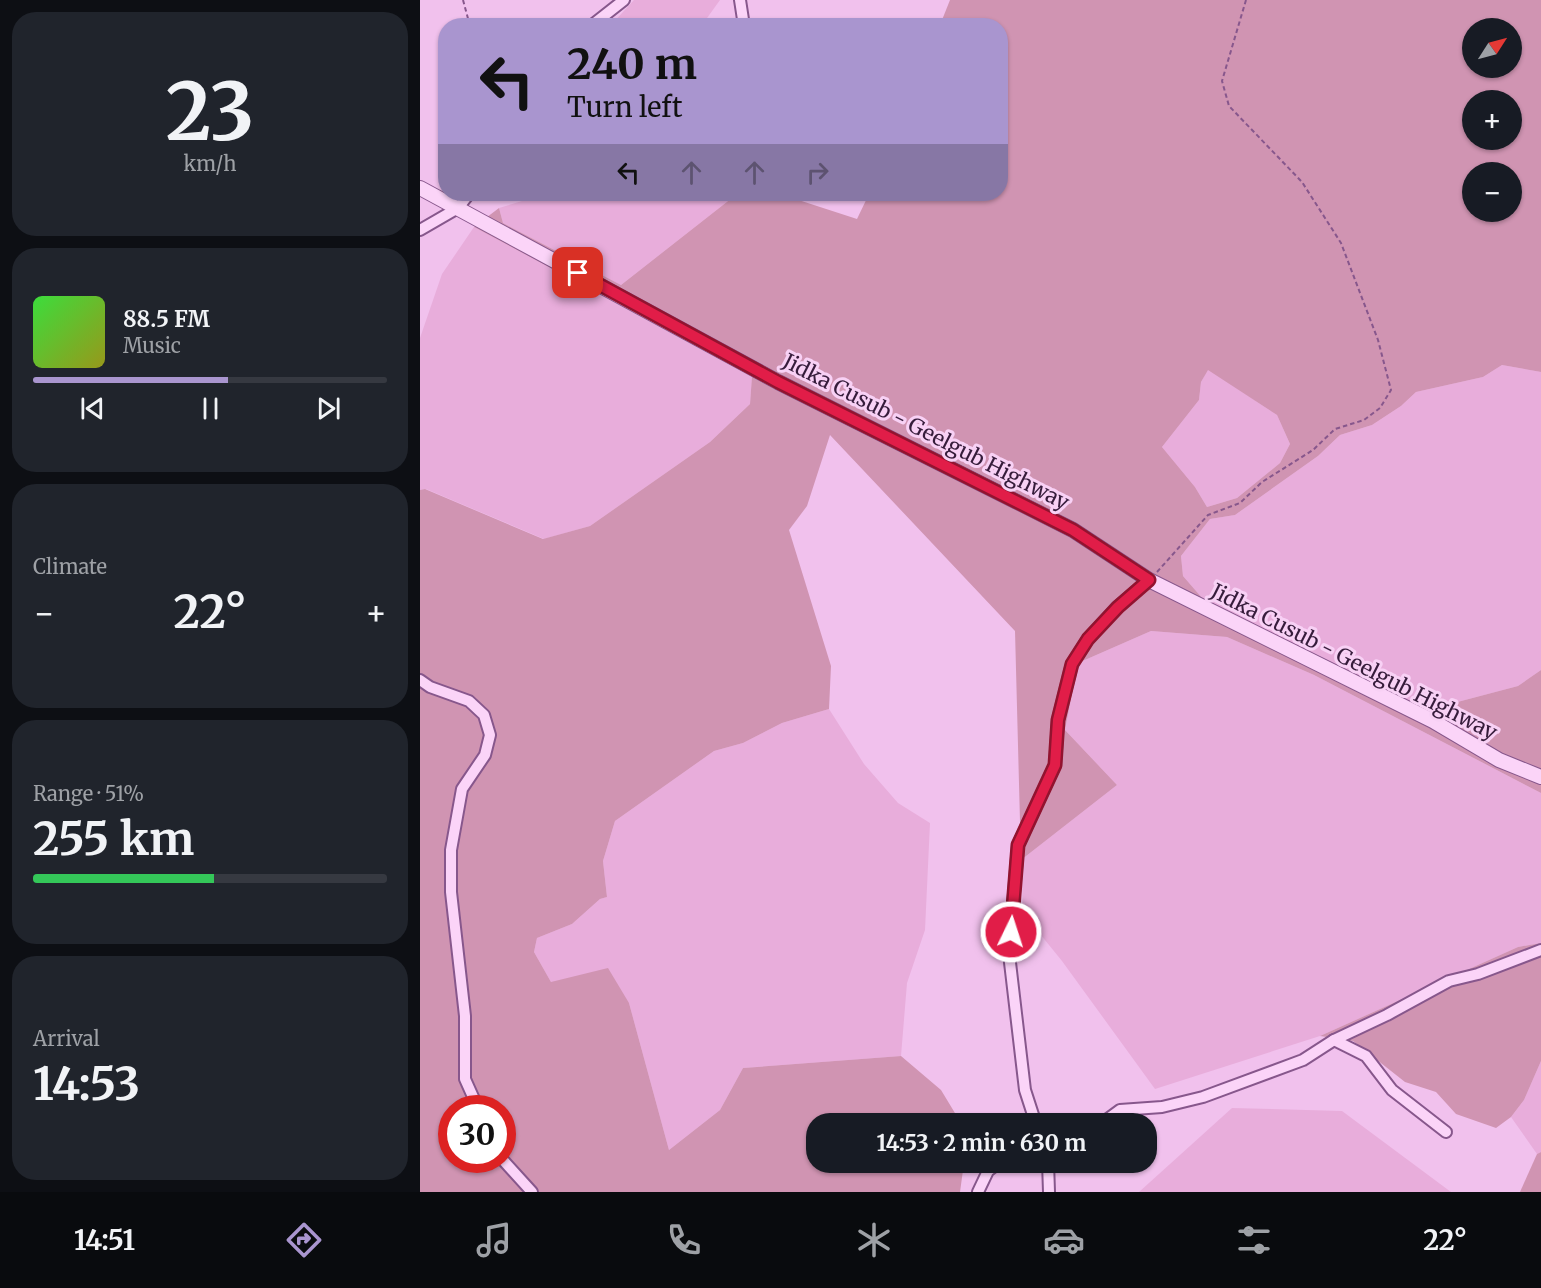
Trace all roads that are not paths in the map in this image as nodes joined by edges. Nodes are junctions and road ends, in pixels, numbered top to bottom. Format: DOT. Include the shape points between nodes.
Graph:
graph roads {
  1 [pos="624,0"];
  2 [pos="740,0"];
  3 [pos="601,18"];
  4 [pos="743,18"];
  5 [pos="420,188"];
  6 [pos="438,197"];
  7 [pos="445,201"];
  8 [pos="464,201"];
  9 [pos="458,208"];
  10 [pos="420,230"];
  11 [pos="1149,580"];
  12 [pos="420,680"];
  13 [pos="1541,777"];
  14 [pos="1541,950"];
  15 [pos="1334,1040"];
  16 [pos="472,1095"];
  17 [pos="1032,1113"];
  18 [pos="1116,1113"];
  19 [pos="1446,1132"];
  20 [pos="515,1173"];
  21 [pos="987,1173"];
  22 [pos="1048,1173"];
  23 [pos="532,1192"];
  24 [pos="978,1192"];
  25 [pos="1049,1192"];
  1 -- 3 [label="street"];
  2 -- 4 [label="street"];
  5 -- 6 [label="street, Jidka Cusub - Geelgub Highway"];
  7 -- 9 [label="street, Jidka Cusub - Geelgub Highway"];
  8 -- 9 [label="street"];
  9 -- 10 [label="street"];
  9 -- 11 [label="street, Jidka Cusub - Geelgub Highway" via="778,382 1073,530"];
  11 -- 13 [label="street, Jidka Cusub - Geelgub Highway" via="1433,721 1499,760"];
  11 -- 17 [label="street" via="1088,639 1072,664 1058,720 1055,765 1018,845 1009,954 1025,1090"];
  12 -- 16 [label="street" via="469,701 484,715 490,735 485,755 462,789 451,850 451,892 465,1016 465,1079"];
  14 -- 15 [label="street" via="1449,981"];
  15 -- 18 [label="street" via="1303,1060 1203,1097"];
  15 -- 19 [label="street" via="1366,1056 1392,1090"];
  20 -- 23 [label="street"];
  21 -- 24 [label="street"];
  22 -- 25 [label="street"];
}
